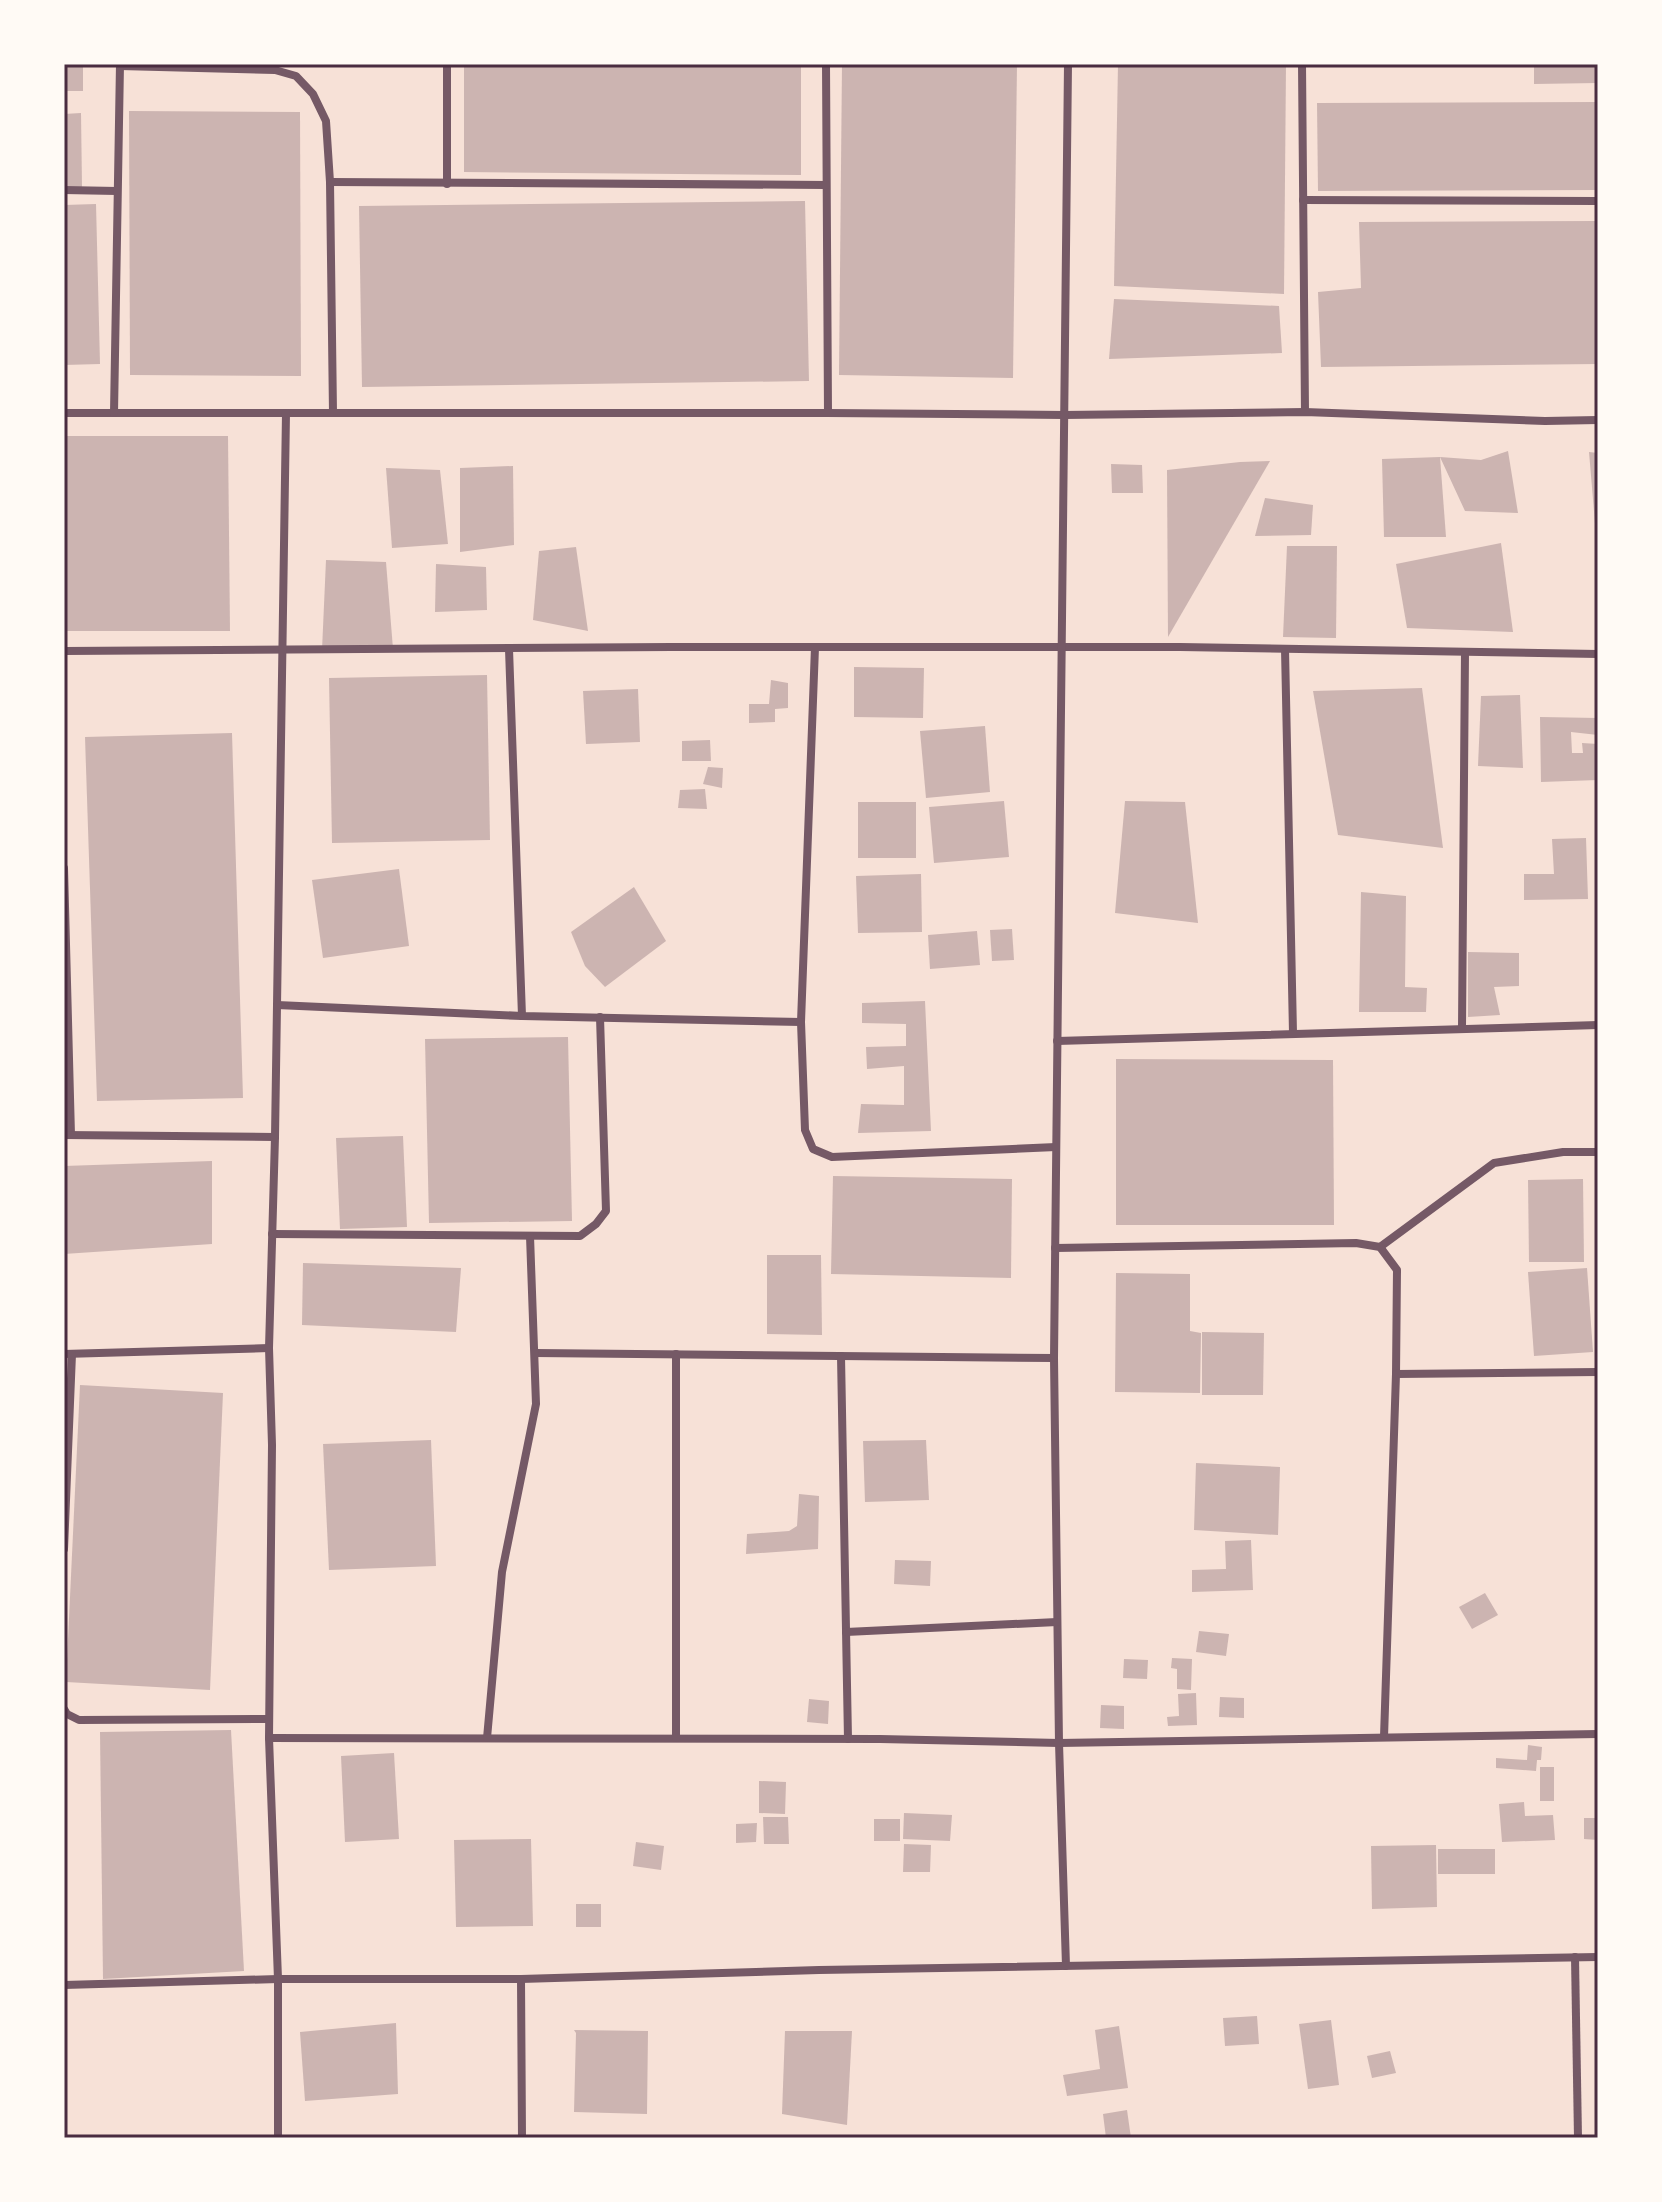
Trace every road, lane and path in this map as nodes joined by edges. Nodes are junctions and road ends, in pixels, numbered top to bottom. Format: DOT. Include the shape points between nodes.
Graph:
graph roads {
  1 [pos="447,64"];
  2 [pos="826,64"];
  3 [pos="1068,64"];
  4 [pos="1302,64"];
  5 [pos="120,65"];
  6 [pos="330,182"];
  7 [pos="447,184"];
  8 [pos="826,185"];
  9 [pos="64,190"];
  10 [pos="117,191"];
  11 [pos="1303,200"];
  12 [pos="1598,201"];
  13 [pos="1305,412"];
  14 [pos="64,413"];
  15 [pos="114,413"];
  16 [pos="286,413"];
  17 [pos="333,413"];
  18 [pos="828,413"];
  19 [pos="1064,415"];
  20 [pos="1598,420"];
  21 [pos="815,647"];
  22 [pos="1062,648"];
  23 [pos="509,649"];
  24 [pos="1285,649"];
  25 [pos="282,650"];
  26 [pos="64,651"];
  27 [pos="1465,652"];
  28 [pos="1598,654"];
  29 [pos="64,868"];
  30 [pos="277,1005"];
  31 [pos="522,1016"];
  32 [pos="600,1017"];
  33 [pos="801,1022"];
  34 [pos="1598,1025"];
  35 [pos="1462,1028"];
  36 [pos="1293,1033"];
  37 [pos="66,1037"];
  38 [pos="1057,1041"];
  39 [pos="67,1135"];
  40 [pos="275,1137"];
  41 [pos="1056,1147"];
  42 [pos="1598,1152"];
  43 [pos="272,1234"];
  44 [pos="530,1236"];
  45 [pos="1380,1247"];
  46 [pos="1055,1248"];
  47 [pos="269,1348"];
  48 [pos="535,1353"];
  49 [pos="68,1354"];
  50 [pos="676,1354"];
  51 [pos="841,1356"];
  52 [pos="1054,1358"];
  53 [pos="1598,1372"];
  54 [pos="1396,1374"];
  55 [pos="64,1549"];
  56 [pos="1057,1622"];
  57 [pos="846,1632"];
  58 [pos="65,1713"];
  59 [pos="269,1719"];
  60 [pos="1598,1734"];
  61 [pos="1384,1737"];
  62 [pos="269,1738"];
  63 [pos="487,1738"];
  64 [pos="676,1738"];
  65 [pos="848,1739"];
  66 [pos="1059,1743"];
  67 [pos="1575,1957"];
  68 [pos="1598,1957"];
  69 [pos="1066,1966"];
  70 [pos="278,1979"];
  71 [pos="521,1979"];
  72 [pos="64,1985"];
  73 [pos="278,2138"];
  74 [pos="522,2138"];
  75 [pos="1578,2138"];
  1 -- 7 [label="street"];
  2 -- 8 [label="street"];
  3 -- 19 [label="street"];
  4 -- 11 [label="street"];
  5 -- 6 [label="street" via="275,70 296,76 313,94 326,121"];
  5 -- 10 [label="street"];
  6 -- 7 [label="street"];
  6 -- 17 [label="street"];
  7 -- 8 [label="street"];
  8 -- 18 [label="street"];
  9 -- 10 [label="street"];
  10 -- 15 [label="street"];
  11 -- 12 [label="street"];
  11 -- 13 [label="street"];
  13 -- 19 [label="street"];
  13 -- 20 [label="street"];
  14 -- 15 [label="street"];
  15 -- 16 [label="street"];
  16 -- 17 [label="street"];
  16 -- 25 [label="street"];
  17 -- 18 [label="street"];
  18 -- 19 [label="street"];
  19 -- 22 [label="street"];
  21 -- 22 [label="street"];
  21 -- 23 [label="street"];
  21 -- 33 [label="street"];
  22 -- 24 [label="street"];
  22 -- 38 [label="street"];
  23 -- 25 [label="street"];
  23 -- 31 [label="street"];
  24 -- 27 [label="street"];
  24 -- 36 [label="street"];
  25 -- 26 [label="street"];
  25 -- 30 [label="street"];
  27 -- 28 [label="street"];
  27 -- 35 [label="street"];
  29 -- 37 [label="street"];
  30 -- 31 [label="street"];
  30 -- 40 [label="street"];
  31 -- 32 [label="street"];
  32 -- 33 [label="street"];
  32 -- 44 [label="street" via="606,1211 580,1236"];
  33 -- 41 [label="street" via="805,1130 813,1149 832,1157"];
  34 -- 35 [label="street"];
  35 -- 36 [label="street"];
  36 -- 38 [label="street"];
  37 -- 39 [label="street"];
  38 -- 41 [label="street"];
  39 -- 40 [label="street"];
  40 -- 43 [label="street"];
  41 -- 46 [label="street"];
  42 -- 45 [label="street" via="1494,1163"];
  43 -- 44 [label="street"];
  43 -- 47 [label="street"];
  44 -- 48 [label="street"];
  45 -- 46 [label="street" via="1356,1243"];
  45 -- 54 [label="street" via="1397,1270"];
  46 -- 52 [label="street"];
  47 -- 49 [label="street"];
  47 -- 59 [label="street"];
  48 -- 50 [label="street"];
  48 -- 63 [label="street" via="536,1404 502,1572"];
  49 -- 55 [label="street"];
  50 -- 51 [label="street"];
  50 -- 64 [label="street"];
  51 -- 52 [label="street"];
  51 -- 57 [label="street"];
  52 -- 56 [label="street"];
  53 -- 54 [label="street"];
  54 -- 61 [label="street"];
  56 -- 57 [label="street"];
  56 -- 66 [label="street"];
  57 -- 65 [label="street"];
  58 -- 59 [label="street" via="79,1720"];
  59 -- 62 [label="street"];
  60 -- 61 [label="street"];
  61 -- 66 [label="street"];
  62 -- 63 [label="street"];
  62 -- 70 [label="street"];
  63 -- 64 [label="street"];
  64 -- 65 [label="street"];
  65 -- 66 [label="street"];
  66 -- 69 [label="street"];
  67 -- 68 [label="street"];
  67 -- 69 [label="street"];
  67 -- 75 [label="street"];
  69 -- 71 [label="street"];
  70 -- 71 [label="street"];
  70 -- 72 [label="street"];
  70 -- 73 [label="street"];
  71 -- 74 [label="street"];
}
